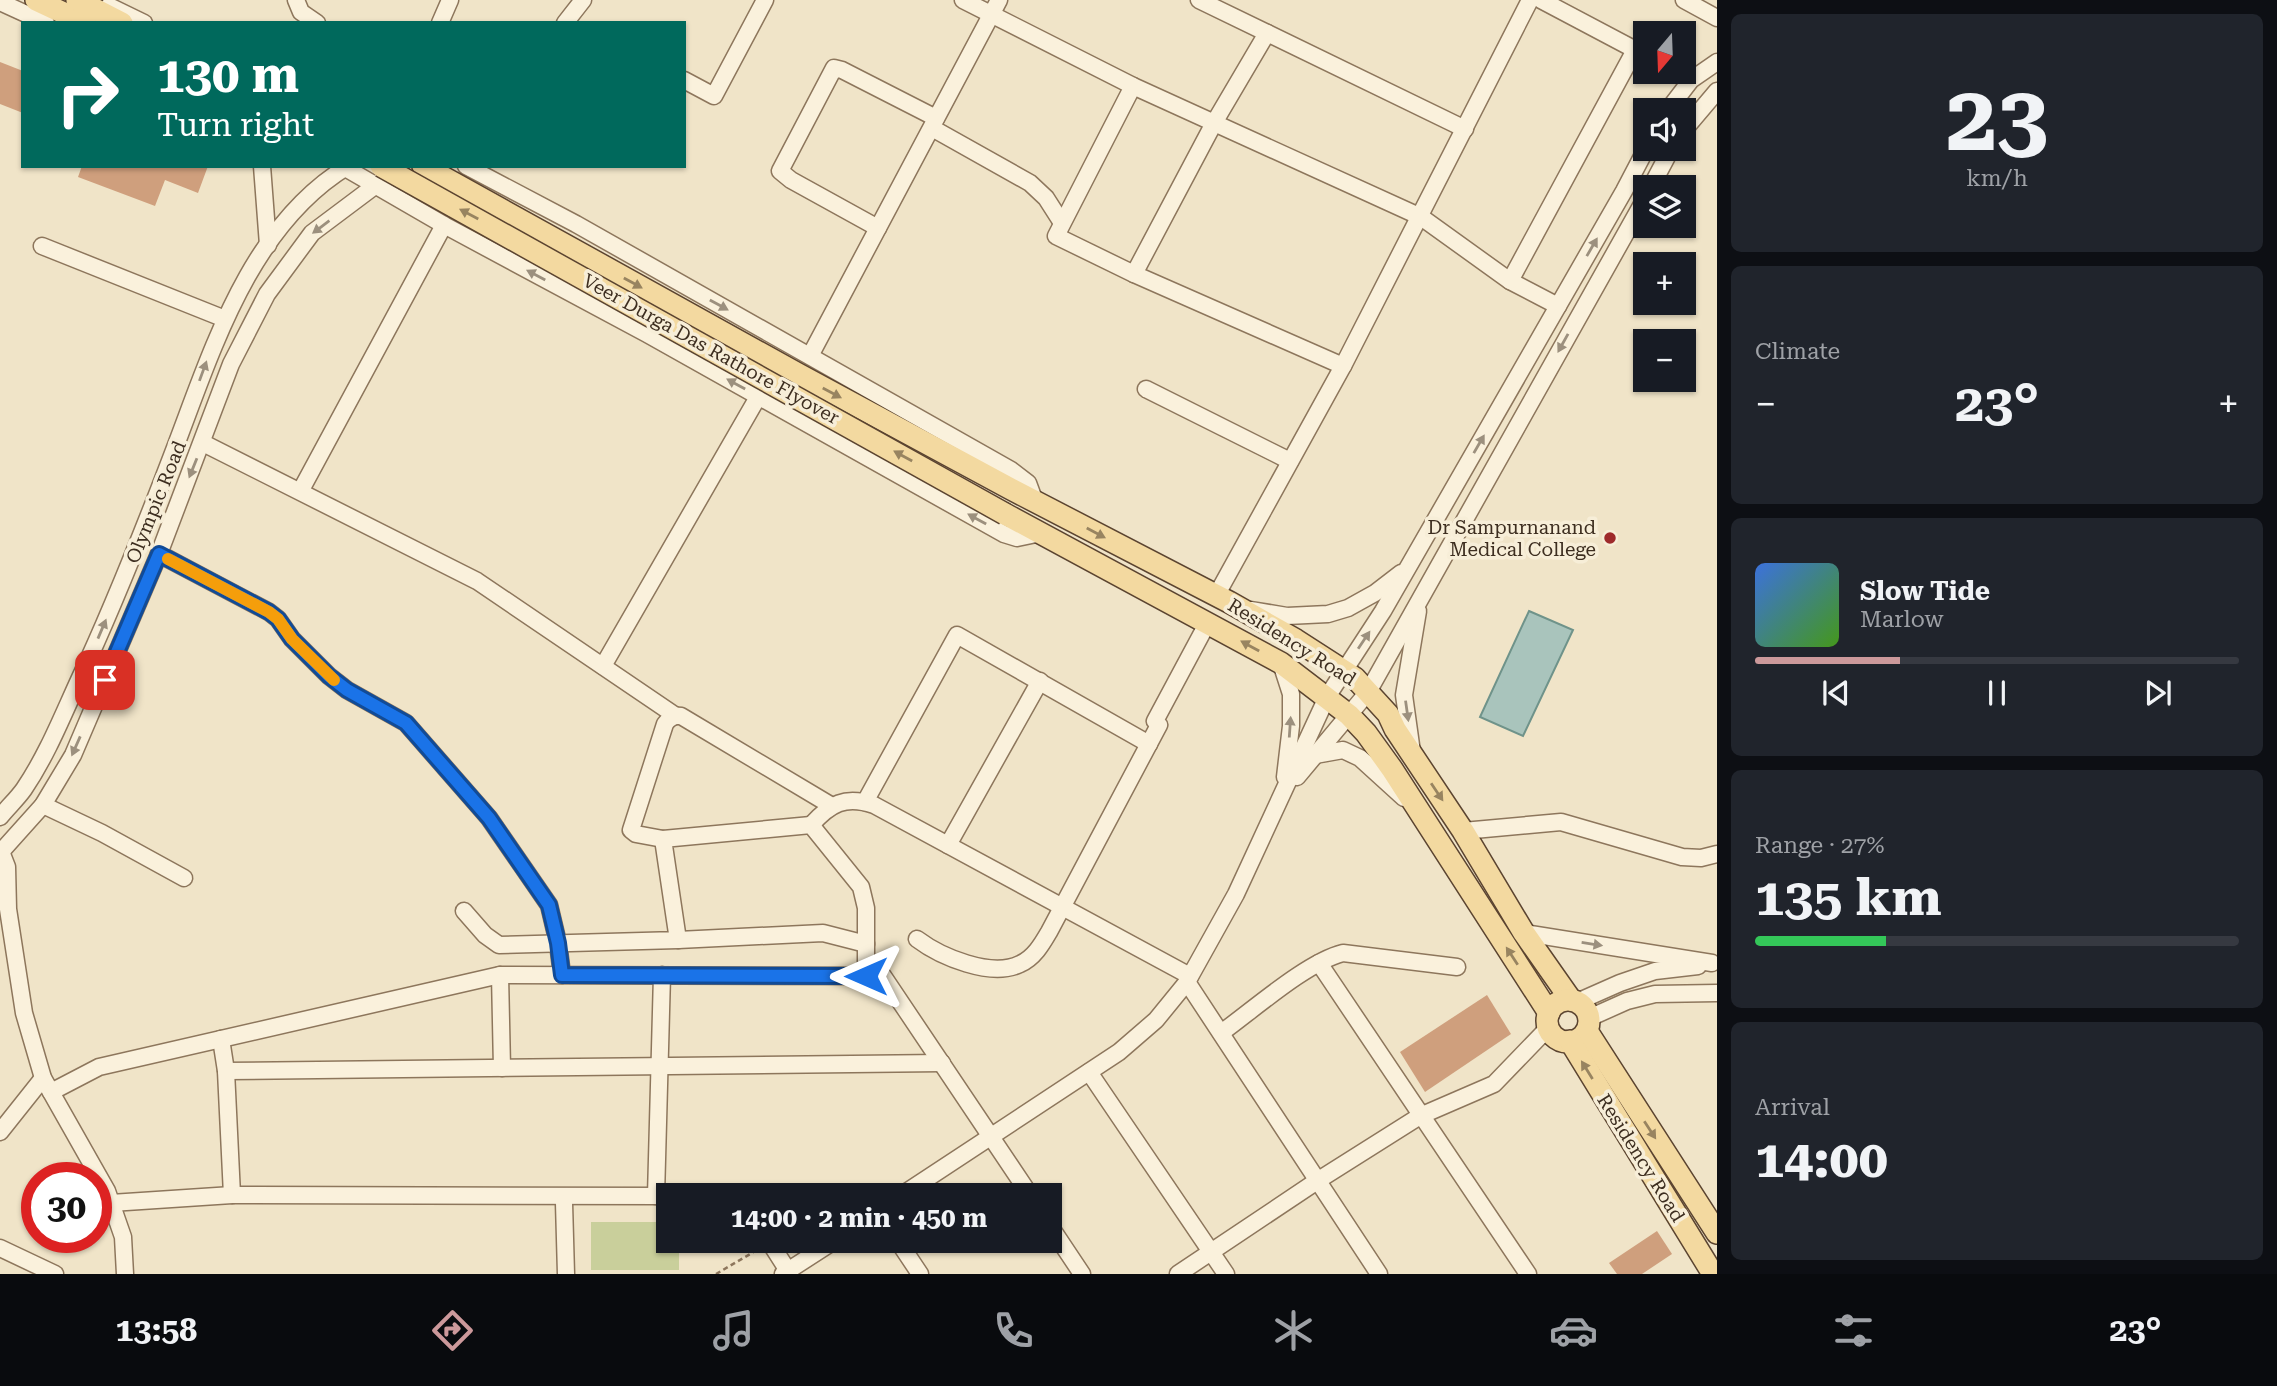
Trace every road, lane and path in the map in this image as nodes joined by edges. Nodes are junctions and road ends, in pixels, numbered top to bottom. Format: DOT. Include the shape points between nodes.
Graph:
graph roads {
  1 [pos="36,0"];
  2 [pos="77,0"];
  3 [pos="97,0"];
  4 [pos="296,0"];
  5 [pos="450,0"];
  6 [pos="583,0"];
  7 [pos="765,0"];
  8 [pos="963,0"];
  9 [pos="999,0"];
  10 [pos="1199,0"];
  11 [pos="1530,0"];
  12 [pos="1541,0"];
  13 [pos="1684,0"];
  14 [pos="0,2"];
  15 [pos="992,15"];
  16 [pos="1717,18"];
  17 [pos="42,21"];
  18 [pos="81,21"];
  19 [pos="118,21"];
  20 [pos="140,21"];
  21 [pos="314,21"];
  22 [pos="441,21"];
  23 [pos="570,21"];
  24 [pos="1267,33"];
  25 [pos="1633,48"];
  26 [pos="1717,62"];
  27 [pos="1633,64"];
  28 [pos="1697,76"];
  29 [pos="686,81"];
  30 [pos="1132,86"];
  31 [pos="1716,94"];
  32 [pos="1676,98"];
  33 [pos="1696,116"];
  34 [pos="934,123"];
  35 [pos="1214,123"];
  36 [pos="1465,129"];
  37 [pos="1639,161"];
  38 [pos="262,168"];
  39 [pos="344,168"];
  40 [pos="349,168"];
  41 [pos="397,168"];
  42 [pos="427,168"];
  43 [pos="472,168"];
  44 [pos="379,176"];
  45 [pos="1420,217"];
  46 [pos="1633,220"];
  47 [pos="1062,223"];
  48 [pos="444,225"];
  49 [pos="878,228"];
  50 [pos="268,245"];
  51 [pos="42,246"];
  52 [pos="1134,274"];
  53 [pos="1510,281"];
  54 [pos="1558,306"];
  55 [pos="225,319"];
  56 [pos="810,356"];
  57 [pos="1343,366"];
  58 [pos="1146,389"];
  59 [pos="758,397"];
  60 [pos="203,443"];
  61 [pos="1290,461"];
  62 [pos="301,490"];
  63 [pos="1035,502"];
  64 [pos="1041,533"];
  65 [pos="159,554"];
  66 [pos="1409,567"];
  67 [pos="1421,595"];
  68 [pos="1222,599"];
  69 [pos="1208,622"];
  70 [pos="1281,663"];
  71 [pos="603,666"];
  72 [pos="1343,670"];
  73 [pos="1040,681"];
  74 [pos="1368,692"];
  75 [pos="1327,698"];
  76 [pos="1349,715"];
  77 [pos="676,716"];
  78 [pos="1149,744"];
  79 [pos="1315,755"];
  80 [pos="1413,756"];
  81 [pos="1283,793"];
  82 [pos="865,802"];
  83 [pos="43,805"];
  84 [pos="832,806"];
  85 [pos="1421,814"];
  86 [pos="0,817"];
  87 [pos="811,825"];
  88 [pos="1463,831"];
  89 [pos="663,839"];
  90 [pos="948,845"];
  91 [pos="1,851"];
  92 [pos="1717,855"];
  93 [pos="184,878"];
  94 [pos="1063,907"];
  95 [pos="464,911"];
  96 [pos="1524,933"];
  97 [pos="917,939"];
  98 [pos="678,940"];
  99 [pos="558,943"];
  100 [pos="866,944"];
  101 [pos="1318,963"];
  102 [pos="1715,964"];
  103 [pos="1457,967"];
  104 [pos="500,975"];
  105 [pos="562,975"];
  106 [pos="662,975"];
  107 [pos="866,976"];
  108 [pos="1188,979"];
  109 [pos="1717,993"];
  110 [pos="1579,1018"];
  111 [pos="1549,1020"];
  112 [pos="1221,1033"];
  113 [pos="221,1039"];
  114 [pos="942,1063"];
  115 [pos="661,1066"];
  116 [pos="502,1068"];
  117 [pos="226,1071"];
  118 [pos="1088,1072"];
  119 [pos="47,1085"];
  120 [pos="1420,1116"];
  121 [pos="3,1124"];
  122 [pos="991,1137"];
  123 [pos="91,1162"];
  124 [pos="1317,1181"];
  125 [pos="662,1183"];
  126 [pos="920,1183"];
  127 [pos="1022,1183"];
  128 [pos="232,1195"];
  129 [pos="656,1196"];
  130 [pos="112,1203"];
  131 [pos="564,1203"];
  132 [pos="112,1206"];
  133 [pos="1717,1233"];
  134 [pos="1062,1244"];
  135 [pos="0,1248"];
  136 [pos="1211,1252"];
  137 [pos="752,1253"];
  138 [pos="772,1253"];
  139 [pos="816,1253"];
  140 [pos="906,1253"];
  141 [pos="787,1273"];
  142 [pos="55,1274"];
  143 [pos="125,1274"];
  144 [pos="566,1274"];
  145 [pos="716,1274"];
  146 [pos="920,1274"];
  147 [pos="1082,1274"];
  148 [pos="1178,1274"];
  149 [pos="1226,1274"];
  150 [pos="1379,1274"];
  151 [pos="1528,1274"];
  152 [pos="1713,1274"];
  1 -- 18 [label="main road"];
  2 -- 19 [label="main road"];
  3 -- 20 [label="street"];
  4 -- 21 [label="street" via="301,12"];
  5 -- 22 [label="street"];
  6 -- 23 [label="street"];
  7 -- 29 [label="street" via="714,96"];
  8 -- 15 [label="street"];
  9 -- 15 [label="street"];
  10 -- 24 [label="street"];
  11 -- 36 [label="street"];
  12 -- 25 [label="street"];
  13 -- 16 [label="street"];
  14 -- 17 [label="street"];
  15 -- 30 [label="street"];
  15 -- 34 [label="street"];
  24 -- 35 [label="street"];
  24 -- 36 [label="street"];
  26 -- 28 [label="street"];
  27 -- 53 [label="street"];
  28 -- 31 [label="street"];
  28 -- 32 [label="street"];
  30 -- 35 [label="street"];
  30 -- 47 [label="street"];
  31 -- 33 [label="street"];
  34 -- 47 [label="street" via="1030,183"];
  34 -- 49 [label="street"];
  34 -- 49 [label="street" via="834,68 780,171"];
  35 -- 45 [label="street"];
  35 -- 52 [label="street"];
  36 -- 45 [label="street"];
  54 -- 37 [label="street, one-way"];
  38 -- 50 [label="street"];
  39 -- 50 [label="street, Olympic Road" via="321,185"];
  40 -- 44 [label="street"];
  41 -- 44 [label="street, Olympic Road"];
  42 -- 63 [label="main road, Veer Durga Das Rathore Flyover, one-way"];
  43 -- 56 [label="street, one-way"];
  44 -- 48 [label="street"];
  44 -- 60 [label="street, Olympic Road, one-way" via="312,233 267,294 231,364"];
  64 -- 44 [label="main road, Veer Durga Das Rathore Flyover, one-way, bridge"];
  45 -- 53 [label="street"];
  45 -- 57 [label="street"];
  46 -- 67 [label="street, one-way"];
  47 -- 52 [label="street" via="1056,236"];
  59 -- 48 [label="street, one-way"];
  48 -- 62 [label="street"];
  49 -- 56 [label="street"];
  50 -- 55 [label="street, Olympic Road"];
  51 -- 55 [label="street"];
  52 -- 57 [label="street"];
  53 -- 54 [label="street"];
  66 -- 54 [label="street, one-way"];
  86 -- 55 [label="street, Olympic Road, one-way" via="35,771 84,670 138,545"];
  56 -- 63 [label="street" via="1021,476"];
  57 -- 61 [label="street"];
  58 -- 61 [label="street"];
  64 -- 59 [label="street, one-way" via="1017,538 1004,534"];
  59 -- 71 [label="street"];
  60 -- 62 [label="street"];
  60 -- 65 [label="street, Olympic Road, one-way"];
  61 -- 68 [label="street"];
  62 -- 71 [label="street" via="477,580"];
  63 -- 68 [label="main road, Residency Road, one-way"];
  64 -- 69 [label="main road, Residency Road"];
  65 -- 83 [label="street, Olympic Road, one-way" via="72,755"];
  65 -- 99 [label="street" via="269,612 329,676 406,723 500,833 549,905"];
  66 -- 68 [label="street" via="1375,593 1328,614 1256,613"];
  72 -- 66 [label="street, one-way"];
  67 -- 74 [label="street"];
  67 -- 80 [label="street, one-way" via="1404,695"];
  68 -- 72 [label="main road, Residency Road"];
  70 -- 69 [label="main road, Residency Road, one-way"];
  69 -- 78 [label="street" via="1155,721 1159,725"];
  70 -- 75 [label="main road, Residency Road"];
  81 -- 70 [label="street, one-way" via="1291,694"];
  71 -- 77 [label="street"];
  72 -- 74 [label="main road, Residency Road"];
  72 -- 75 [label="street"];
  73 -- 78 [label="street"];
  73 -- 82 [label="street" via="957,635"];
  73 -- 90 [label="street"];
  74 -- 76 [label="street"];
  74 -- 80 [label="main road, Residency Road" via="1388,714"];
  75 -- 76 [label="main road, Residency Road"];
  75 -- 81 [label="street"];
  76 -- 79 [label="street"];
  76 -- 85 [label="main road, Residency Road"];
  77 -- 84 [label="street"];
  77 -- 89 [label="street" via="665,724 631,830"];
  78 -- 94 [label="street"];
  79 -- 81 [label="street"];
  79 -- 85 [label="street" via="1343,750 1360,758"];
  80 -- 88 [label="main road, Residency Road, one-way"];
  81 -- 108 [label="street" via="1236,894"];
  82 -- 84 [label="street" via="858,799"];
  82 -- 90 [label="street"];
  83 -- 91 [label="street, Olympic Road"];
  83 -- 93 [label="street"];
  84 -- 87 [label="street"];
  111 -- 85 [label="main road, Residency Road, one-way"];
  87 -- 89 [label="street"];
  87 -- 100 [label="street" via="861,887"];
  88 -- 92 [label="street" via="1561,822 1682,858"];
  88 -- 96 [label="main road, Residency Road"];
  89 -- 98 [label="street"];
  90 -- 94 [label="street"];
  91 -- 119 [label="street" via="7,867 8,909 24,1013"];
  94 -- 97 [label="street" via="1036,952 1009,968 954,960"];
  94 -- 108 [label="street"];
  95 -- 99 [label="street" via="499,945"];
  96 -- 102 [label="street, one-way"];
  96 -- 110 [label="main road, Residency Road"];
  98 -- 99 [label="street"];
  98 -- 100 [label="street" via="822,933"];
  99 -- 105 [label="street"];
  100 -- 107 [label="street"];
  101 -- 103 [label="street" via="1343,953"];
  101 -- 112 [label="street"];
  101 -- 120 [label="street"];
  102 -- 110 [label="street" via="1655,971 1620,983"];
  104 -- 105 [label="street"];
  104 -- 113 [label="street"];
  104 -- 116 [label="street"];
  105 -- 106 [label="street"];
  106 -- 107 [label="street"];
  106 -- 115 [label="street"];
  107 -- 114 [label="street" via="883,976"];
  108 -- 112 [label="street"];
  108 -- 118 [label="street" via="1156,1020"];
  109 -- 110 [label="street" via="1655,994"];
  110 -- 111 [label="main road" via="1558,1003"];
  110 -- 111 [label="main road" via="1557,1038"];
  110 -- 133 [label="main road, Residency Road, one-way"];
  152 -- 110 [label="main road, Residency Road, one-way"];
  111 -- 120 [label="street" via="1494,1084"];
  112 -- 124 [label="street"];
  113 -- 117 [label="street"];
  113 -- 119 [label="street" via="100,1067"];
  114 -- 115 [label="street"];
  114 -- 122 [label="street"];
  115 -- 116 [label="street"];
  115 -- 125 [label="street"];
  116 -- 117 [label="street"];
  117 -- 128 [label="street"];
  118 -- 122 [label="street"];
  118 -- 136 [label="street"];
  119 -- 121 [label="street"];
  119 -- 123 [label="street"];
  120 -- 124 [label="street"];
  120 -- 151 [label="street"];
  122 -- 126 [label="street"];
  122 -- 127 [label="street"];
  124 -- 136 [label="street"];
  124 -- 150 [label="street"];
  128 -- 129 [label="street"];
  128 -- 130 [label="street"];
  131 -- 144 [label="street"];
  132 -- 143 [label="street" via="123,1237"];
  134 -- 147 [label="street"];
  135 -- 142 [label="street"];
  136 -- 148 [label="street"];
  136 -- 149 [label="street"];
  137 -- 145 [label="path"];
  138 -- 141 [label="street"];
  139 -- 141 [label="street"];
  140 -- 146 [label="street"];
}
